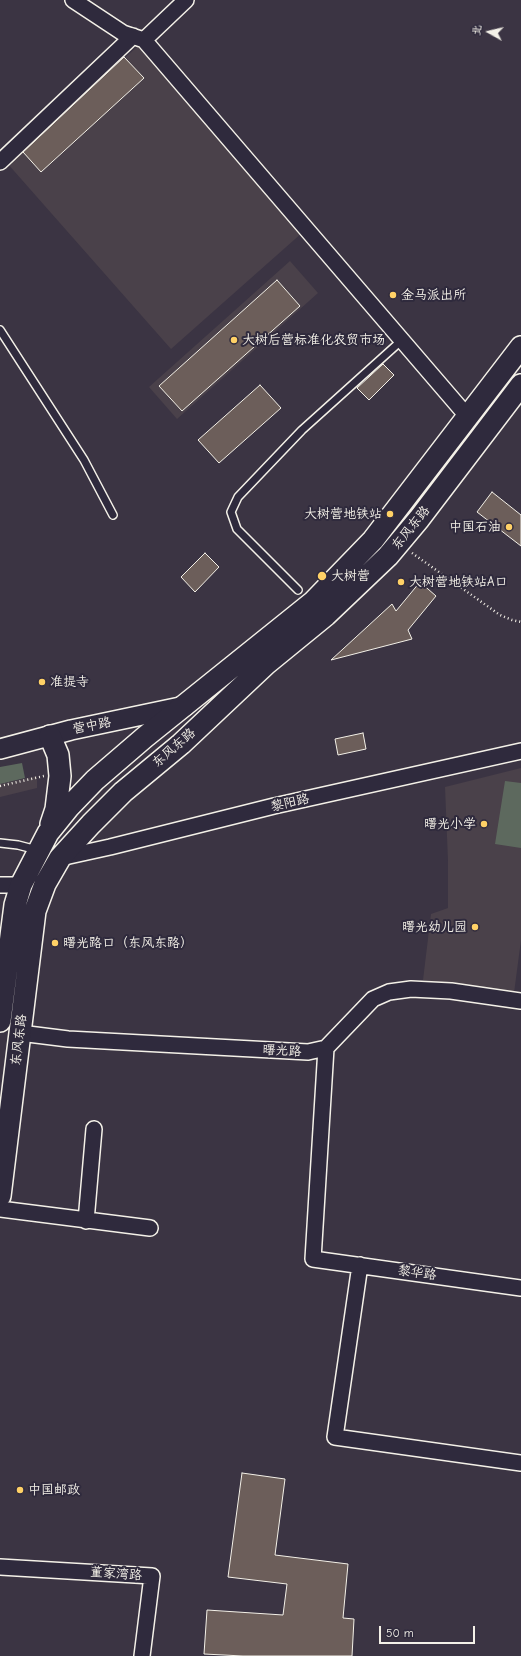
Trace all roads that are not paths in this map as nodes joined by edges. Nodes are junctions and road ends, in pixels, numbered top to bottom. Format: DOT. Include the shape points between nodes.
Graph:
graph roads {
  1 [pos="73,0"];
  2 [pos="186,0"];
  3 [pos="138,38"];
  4 [pos="0,162"];
  5 [pos="0,330"];
  6 [pos="402,340"];
  7 [pos="521,347"];
  8 [pos="521,385"];
  9 [pos="467,416"];
  10 [pos="113,515"];
  11 [pos="298,590"];
  12 [pos="185,706"];
  13 [pos="50,736"];
  14 [pos="0,750"];
  15 [pos="521,751"];
  16 [pos="42,842"];
  17 [pos="0,844"];
  18 [pos="60,858"];
  19 [pos="0,885"];
  20 [pos="20,885"];
  21 [pos="521,1001"];
  22 [pos="0,1021"];
  23 [pos="20,1033"];
  24 [pos="326,1048"];
  25 [pos="94,1129"];
  26 [pos="0,1196"];
  27 [pos="0,1209"];
  28 [pos="86,1221"];
  29 [pos="150,1228"];
  30 [pos="360,1265"];
  31 [pos="521,1288"];
  32 [pos="521,1463"];
  33 [pos="0,1567"];
  34 [pos="142,1656"];
  1 -- 3 [label="street" via="124,33"];
  2 -- 3 [label="street"];
  3 -- 4 [label="street"];
  3 -- 6 [label="street"];
  5 -- 10 [label="lane" via="84,460"];
  6 -- 9 [label="street"];
  6 -- 11 [label="lane" via="302,430 238,497 231,512 237,529"];
  7 -- 9 [label="main road, 东风东路"];
  8 -- 18 [label="main road, 东风东路" via="388,556 326,615 266,664 181,744 124,792"];
  9 -- 12 [label="main road, 东风东路" via="373,540 313,602"];
  12 -- 13 [label="street, 营中路"];
  12 -- 16 [label="main road, 东风东路" via="95,780 69,807"];
  13 -- 14 [label="street, 营中路"];
  13 -- 16 [label="main road" via="58,755 60,772 56,809"];
  15 -- 18 [label="street, 黎阳路" via="274,806"];
  16 -- 17 [label="lane"];
  16 -- 20 [label="main road, 东风东路"];
  18 -- 23 [label="main road, 东风东路" via="45,884 35,911"];
  19 -- 20 [label="street"];
  20 -- 22 [label="main road, 东风东路" via="15,905"];
  21 -- 24 [label="street" via="451,991 411,989 389,992 373,999"];
  23 -- 24 [label="street, 曙光路" via="68,1039 308,1052"];
  23 -- 26 [label="main road, 东风东路"];
  24 -- 30 [label="street, 黎华路" via="314,1259"];
  25 -- 28 [label="street"];
  27 -- 28 [label="street"];
  28 -- 29 [label="street"];
  30 -- 31 [label="street, 黎华路"];
  30 -- 32 [label="street" via="336,1437"];
  33 -- 34 [label="street, 董家湾路" via="152,1576"];
}
